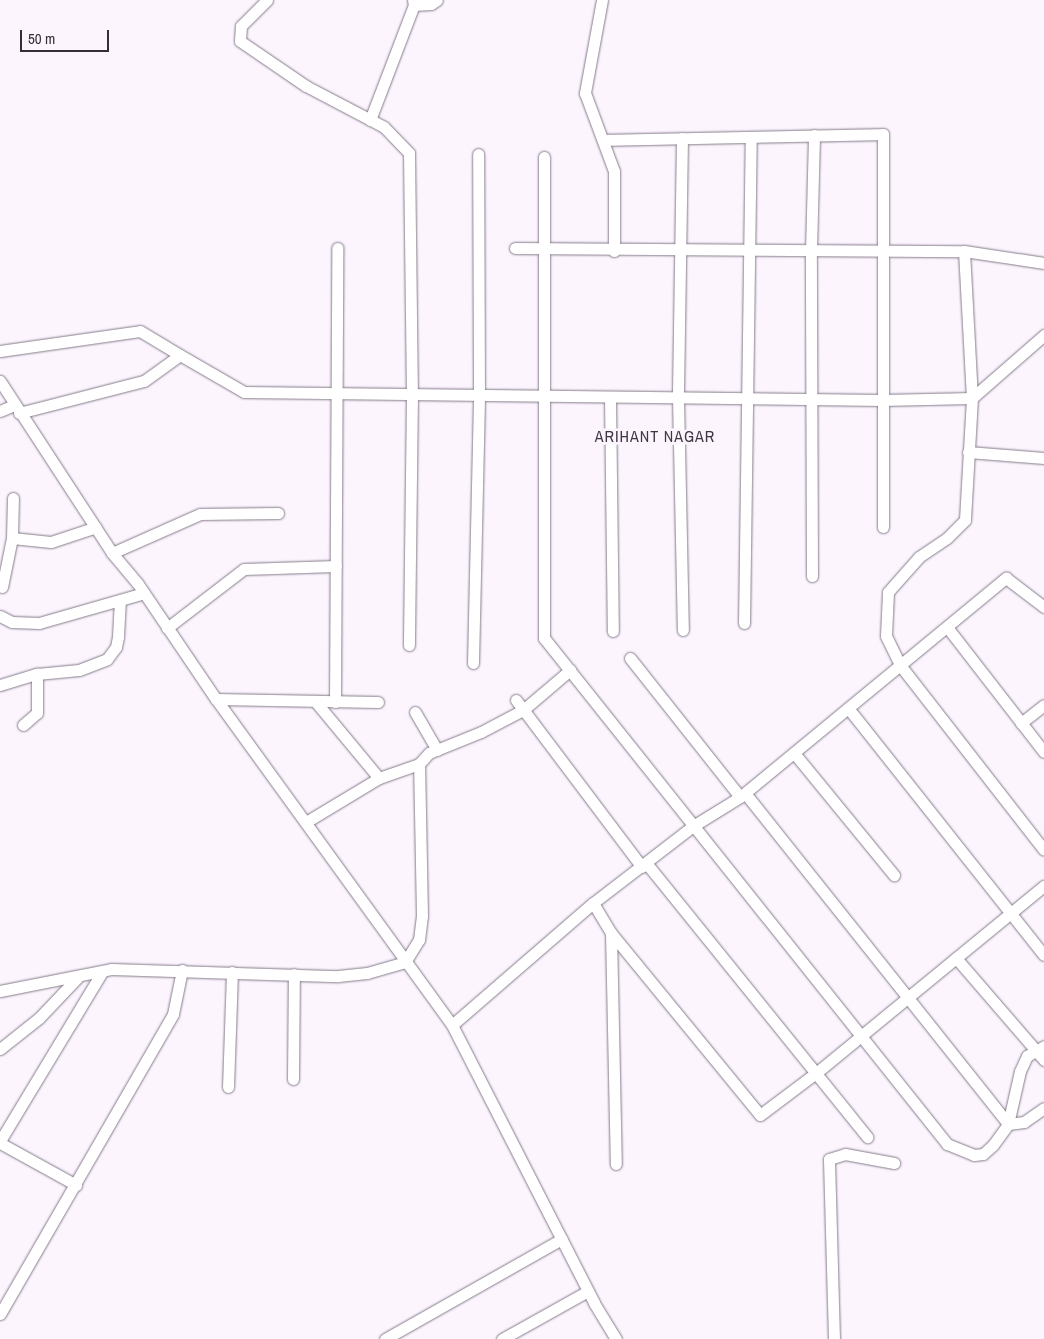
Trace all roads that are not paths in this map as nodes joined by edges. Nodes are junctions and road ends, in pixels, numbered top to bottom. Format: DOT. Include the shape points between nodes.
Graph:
graph roads {
  1 [pos="267,0"];
  2 [pos="437,0"];
  3 [pos="602,0"];
  4 [pos="413,3"];
  5 [pos="370,120"];
  6 [pos="814,135"];
  7 [pos="751,137"];
  8 [pos="682,138"];
  9 [pos="605,140"];
  10 [pos="478,154"];
  11 [pos="544,157"];
  12 [pos="337,248"];
  13 [pos="515,248"];
  14 [pos="545,249"];
  15 [pos="614,251"];
  16 [pos="680,251"];
  17 [pos="747,251"];
  18 [pos="811,251"];
  19 [pos="882,251"];
  20 [pos="964,251"];
  21 [pos="1044,263"];
  22 [pos="1044,335"];
  23 [pos="0,351"];
  24 [pos="180,355"];
  25 [pos="0,381"];
  26 [pos="338,393"];
  27 [pos="412,394"];
  28 [pos="479,395"];
  29 [pos="544,396"];
  30 [pos="610,396"];
  31 [pos="678,398"];
  32 [pos="745,398"];
  33 [pos="972,398"];
  34 [pos="812,399"];
  35 [pos="882,400"];
  36 [pos="17,409"];
  37 [pos="0,411"];
  38 [pos="968,452"];
  39 [pos="1044,458"];
  40 [pos="13,498"];
  41 [pos="278,513"];
  42 [pos="96,527"];
  43 [pos="884,527"];
  44 [pos="12,538"];
  45 [pos="112,553"];
  46 [pos="336,566"];
  47 [pos="812,576"];
  48 [pos="2,587"];
  49 [pos="144,593"];
  50 [pos="120,601"];
  51 [pos="1044,607"];
  52 [pos="0,616"];
  53 [pos="744,623"];
  54 [pos="947,627"];
  55 [pos="167,628"];
  56 [pos="682,630"];
  57 [pos="613,631"];
  58 [pos="409,645"];
  59 [pos="630,658"];
  60 [pos="473,663"];
  61 [pos="900,665"];
  62 [pos="570,670"];
  63 [pos="38,674"];
  64 [pos="0,685"];
  65 [pos="216,700"];
  66 [pos="516,700"];
  67 [pos="315,701"];
  68 [pos="335,702"];
  69 [pos="378,702"];
  70 [pos="1044,705"];
  71 [pos="848,708"];
  72 [pos="523,710"];
  73 [pos="415,712"];
  74 [pos="1021,722"];
  75 [pos="23,725"];
  76 [pos="437,750"];
  77 [pos="1044,752"];
  78 [pos="794,753"];
  79 [pos="419,764"];
  80 [pos="378,778"];
  81 [pos="742,795"];
  82 [pos="306,822"];
  83 [pos="693,826"];
  84 [pos="1044,850"];
  85 [pos="644,865"];
  86 [pos="894,875"];
  87 [pos="1044,886"];
  88 [pos="593,903"];
  89 [pos="1010,914"];
  90 [pos="611,933"];
  91 [pos="1044,956"];
  92 [pos="956,958"];
  93 [pos="405,962"];
  94 [pos="182,970"];
  95 [pos="102,972"];
  96 [pos="232,972"];
  97 [pos="294,974"];
  98 [pos="77,978"];
  99 [pos="0,991"];
  100 [pos="909,997"];
  101 [pos="452,1025"];
  102 [pos="861,1036"];
  103 [pos="1040,1048"];
  104 [pos="0,1049"];
  105 [pos="1044,1060"];
  106 [pos="816,1073"];
  107 [pos="293,1079"];
  108 [pos="228,1087"];
  109 [pos="1044,1108"];
  110 [pos="1008,1124"];
  111 [pos="867,1137"];
  112 [pos="0,1142"];
  113 [pos="894,1163"];
  114 [pos="616,1164"];
  115 [pos="76,1185"];
  116 [pos="562,1239"];
  117 [pos="588,1291"];
  118 [pos="0,1314"];
  119 [pos="385,1339"];
  120 [pos="502,1339"];
  121 [pos="616,1339"];
  122 [pos="834,1339"];
  1 -- 5 [label="street" via="242,26 240,41 306,86"];
  2 -- 4 [label="street" via="431,4"];
  3 -- 9 [label="street" via="585,93"];
  4 -- 5 [label="street"];
  5 -- 27 [label="street" via="384,127 409,153"];
  6 -- 7 [label="street"];
  6 -- 18 [label="street"];
  6 -- 19 [label="street" via="883,134"];
  7 -- 8 [label="street"];
  7 -- 17 [label="street"];
  8 -- 9 [label="street"];
  8 -- 16 [label="street"];
  9 -- 15 [label="street" via="614,171"];
  10 -- 28 [label="street"];
  11 -- 14 [label="street"];
  12 -- 26 [label="street"];
  13 -- 14 [label="street"];
  14 -- 15 [label="street"];
  14 -- 29 [label="street"];
  15 -- 16 [label="street"];
  16 -- 17 [label="street"];
  16 -- 31 [label="street"];
  17 -- 18 [label="street"];
  17 -- 32 [label="street"];
  18 -- 19 [label="street"];
  18 -- 34 [label="street"];
  19 -- 20 [label="street"];
  19 -- 35 [label="street"];
  20 -- 21 [label="street"];
  20 -- 33 [label="street"];
  22 -- 33 [label="street"];
  23 -- 24 [label="street" via="140,331"];
  24 -- 26 [label="street" via="244,392"];
  24 -- 36 [label="street" via="144,381"];
  25 -- 36 [label="street"];
  26 -- 27 [label="street"];
  26 -- 46 [label="street"];
  27 -- 28 [label="street"];
  27 -- 58 [label="street"];
  28 -- 29 [label="street"];
  28 -- 60 [label="street"];
  29 -- 30 [label="street"];
  29 -- 62 [label="street" via="544,638"];
  30 -- 31 [label="street"];
  30 -- 57 [label="street"];
  31 -- 32 [label="street"];
  31 -- 56 [label="street"];
  32 -- 34 [label="street"];
  32 -- 53 [label="street"];
  33 -- 35 [label="street"];
  33 -- 38 [label="street"];
  34 -- 35 [label="street"];
  34 -- 47 [label="street"];
  35 -- 43 [label="street"];
  36 -- 37 [label="street"];
  36 -- 42 [label="street"];
  38 -- 39 [label="street"];
  38 -- 61 [label="street" via="965,520 947,538 919,556 888,592 886,636"];
  40 -- 44 [label="street"];
  41 -- 45 [label="street" via="200,514"];
  42 -- 44 [label="street" via="51,542"];
  42 -- 45 [label="street"];
  44 -- 48 [label="street"];
  45 -- 49 [label="street"];
  46 -- 55 [label="street" via="244,569"];
  46 -- 68 [label="street"];
  49 -- 50 [label="street"];
  49 -- 55 [label="street"];
  50 -- 52 [label="street" via="32,623 12,622"];
  50 -- 63 [label="street" via="116,647 107,659 80,670"];
  51 -- 54 [label="street" via="1006,578"];
  54 -- 61 [label="street"];
  54 -- 74 [label="street"];
  55 -- 65 [label="street"];
  59 -- 81 [label="street"];
  61 -- 71 [label="street"];
  61 -- 84 [label="street"];
  62 -- 72 [label="street"];
  62 -- 83 [label="street"];
  63 -- 64 [label="street"];
  63 -- 75 [label="street" via="37,714"];
  65 -- 67 [label="street"];
  65 -- 82 [label="street"];
  66 -- 72 [label="street"];
  67 -- 68 [label="street"];
  67 -- 80 [label="street"];
  68 -- 69 [label="street"];
  70 -- 74 [label="street"];
  71 -- 78 [label="street"];
  71 -- 89 [label="street"];
  72 -- 76 [label="street"];
  72 -- 85 [label="street"];
  73 -- 76 [label="street"];
  74 -- 77 [label="street"];
  76 -- 79 [label="street"];
  78 -- 81 [label="street"];
  78 -- 86 [label="street"];
  79 -- 80 [label="street"];
  79 -- 93 [label="street" via="422,916 419,940"];
  80 -- 82 [label="street"];
  81 -- 83 [label="street"];
  81 -- 100 [label="street"];
  82 -- 93 [label="street"];
  83 -- 85 [label="street"];
  83 -- 102 [label="street"];
  85 -- 88 [label="street"];
  85 -- 106 [label="street"];
  87 -- 89 [label="street"];
  88 -- 90 [label="street"];
  88 -- 101 [label="street"];
  89 -- 91 [label="street"];
  89 -- 92 [label="street"];
  90 -- 106 [label="street" via="760,1115"];
  90 -- 114 [label="street"];
  92 -- 100 [label="street"];
  92 -- 103 [label="street"];
  93 -- 97 [label="street" via="367,974"];
  93 -- 101 [label="street"];
  94 -- 95 [label="street"];
  94 -- 96 [label="street"];
  94 -- 115 [label="street" via="173,1014"];
  95 -- 98 [label="street"];
  95 -- 112 [label="street"];
  96 -- 97 [label="street"];
  96 -- 108 [label="street"];
  97 -- 107 [label="street"];
  98 -- 99 [label="street"];
  98 -- 104 [label="street" via="39,1018"];
  100 -- 102 [label="street"];
  100 -- 110 [label="street"];
  101 -- 116 [label="street"];
  102 -- 106 [label="street"];
  102 -- 110 [label="street" via="947,1144 974,1155 983,1154"];
  103 -- 105 [label="street"];
  103 -- 110 [label="street" via="1027,1056 1020,1071"];
  106 -- 111 [label="street"];
  109 -- 110 [label="street" via="1024,1122"];
  112 -- 115 [label="street"];
  113 -- 122 [label="street" via="844,1154 829,1159"];
  115 -- 118 [label="street"];
  116 -- 117 [label="street"];
  116 -- 119 [label="street"];
  117 -- 120 [label="street"];
  117 -- 121 [label="street"];
}
